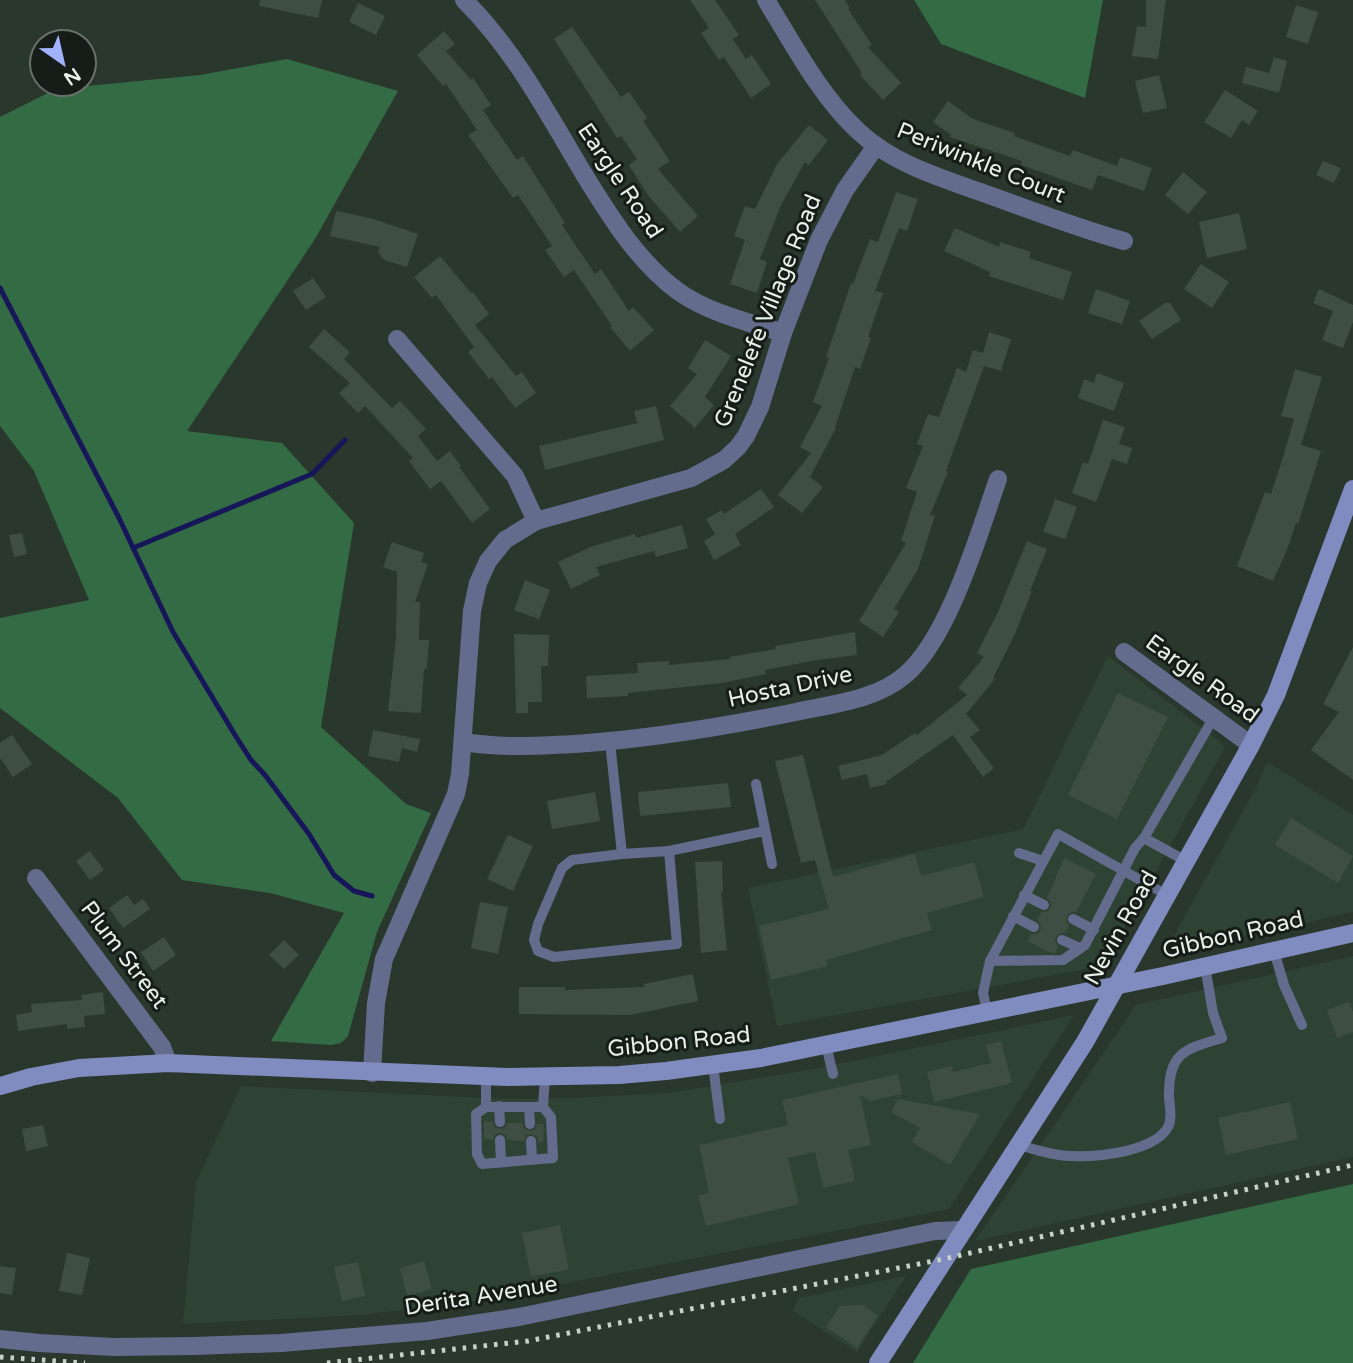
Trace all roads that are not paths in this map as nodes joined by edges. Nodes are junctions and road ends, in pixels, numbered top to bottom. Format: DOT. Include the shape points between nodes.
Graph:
graph roads {
  1 [pos="464,0"];
  2 [pos="765,0"];
  3 [pos="876,146"];
  4 [pos="1124,241"];
  5 [pos="783,333"];
  6 [pos="397,340"];
  7 [pos="998,479"];
  8 [pos="1352,494"];
  9 [pos="536,521"];
  10 [pos="1124,652"];
  11 [pos="1213,718"];
  12 [pos="463,742"];
  13 [pos="610,742"];
  14 [pos="1251,745"];
  15 [pos="756,784"];
  16 [pos="765,831"];
  17 [pos="1144,838"];
  18 [pos="669,851"];
  19 [pos="622,853"];
  20 [pos="1018,853"];
  21 [pos="1043,861"];
  22 [pos="1186,862"];
  23 [pos="772,864"];
  24 [pos="1124,870"];
  25 [pos="36,878"];
  26 [pos="1024,895"];
  27 [pos="1167,895"];
  28 [pos="1044,905"];
  29 [pos="1013,916"];
  30 [pos="1073,919"];
  31 [pos="1034,927"];
  32 [pos="1094,930"];
  33 [pos="1353,933"];
  34 [pos="1062,940"];
  35 [pos="1080,948"];
  36 [pos="1274,951"];
  37 [pos="990,961"];
  38 [pos="1205,966"];
  39 [pos="1117,985"];
  40 [pos="987,1011"];
  41 [pos="1302,1025"];
  42 [pos="826,1045"];
  43 [pos="168,1063"];
  44 [pos="713,1065"];
  45 [pos="372,1073"];
  46 [pos="833,1074"];
  47 [pos="486,1077"];
  48 [pos="545,1077"];
  49 [pos="0,1086"];
  50 [pos="486,1107"];
  51 [pos="499,1107"];
  52 [pos="529,1107"];
  53 [pos="543,1107"];
  54 [pos="720,1119"];
  55 [pos="500,1122"];
  56 [pos="530,1124"];
  57 [pos="500,1140"];
  58 [pos="531,1141"];
  59 [pos="1018,1144"];
  60 [pos="532,1160"];
  61 [pos="501,1162"];
  62 [pos="963,1230"];
  63 [pos="0,1339"];
  64 [pos="878,1363"];
  1 -- 5 [label="street, Eargle Road" via="507,52 601,202 644,261 681,293 723,314"];
  2 -- 3 [label="street, Periwinkle Court" via="823,91"];
  3 -- 4 [label="street, Periwinkle Court" via="938,176"];
  3 -- 5 [label="street, Grenelefe Village Road" via="835,207"];
  5 -- 9 [label="street, Grenelefe Village Road" via="760,407 746,436 724,460 691,478"];
  6 -- 9 [label="street" via="515,476"];
  7 -- 13 [label="street, Hosta Drive" via="954,598 924,653 894,683 859,698 759,719"];
  8 -- 14 [label="main road, Nevin Road" via="1275,698"];
  9 -- 12 [label="street, Grenelefe Village Road" via="505,540 478,583"];
  10 -- 11 [label="street, Eargle Road"];
  11 -- 14 [label="street, Eargle Road"];
  11 -- 17 [label="lane"];
  12 -- 13 [label="street, Hosta Drive" via="500,746"];
  12 -- 45 [label="street, Grenelefe Village Road" via="456,794 384,959"];
  13 -- 19 [label="lane"];
  14 -- 22 [label="main road, Nevin Road"];
  15 -- 16 [label="lane"];
  16 -- 18 [label="lane"];
  16 -- 23 [label="lane"];
  17 -- 22 [label="lane"];
  17 -- 24 [label="lane"];
  18 -- 19 [label="lane"];
  18 -- 19 [label="lane" via="677,944 554,957 538,951 534,940 538,924 562,868 572,860"];
  20 -- 21 [label="lane"];
  21 -- 24 [label="lane" via="1058,834"];
  21 -- 26 [label="lane"];
  22 -- 27 [label="main road, Nevin Road"];
  24 -- 27 [label="lane"];
  24 -- 32 [label="lane"];
  25 -- 43 [label="street, Plum Street" via="162,1047"];
  26 -- 28 [label="lane"];
  26 -- 29 [label="lane"];
  27 -- 39 [label="main road, Nevin Road"];
  29 -- 31 [label="lane"];
  29 -- 37 [label="lane"];
  30 -- 32 [label="lane"];
  32 -- 35 [label="lane"];
  33 -- 36 [label="main road, Gibbon Road"];
  34 -- 35 [label="lane"];
  35 -- 37 [label="lane" via="1063,960"];
  36 -- 38 [label="main road, Gibbon Road"];
  36 -- 41 [label="lane"];
  37 -- 40 [label="lane" via="983,993"];
  38 -- 39 [label="main road, Gibbon Road"];
  38 -- 59 [label="lane" via="1222,1038 1187,1048 1174,1065 1169,1081 1170,1122 1164,1133 1135,1150 1072,1156"];
  39 -- 40 [label="main road, Gibbon Road"];
  39 -- 59 [label="main road, Nevin Road"];
  40 -- 42 [label="main road, Gibbon Road"];
  42 -- 44 [label="main road, Gibbon Road"];
  42 -- 46 [label="lane"];
  43 -- 45 [label="main road, Gibbon Road"];
  43 -- 49 [label="main road, Gibbon Road" via="79,1068"];
  44 -- 48 [label="main road, Gibbon Road"];
  44 -- 54 [label="lane"];
  45 -- 47 [label="main road, Gibbon Road"];
  47 -- 48 [label="main road, Gibbon Road"];
  47 -- 50 [label="lane"];
  48 -- 53 [label="lane"];
  50 -- 51 [label="lane"];
  50 -- 61 [label="lane" via="476,1114 477,1154 482,1164"];
  51 -- 52 [label="lane"];
  51 -- 55 [label="lane"];
  52 -- 53 [label="lane"];
  52 -- 56 [label="lane"];
  53 -- 60 [label="lane" via="551,1117 553,1158"];
  57 -- 61 [label="lane"];
  58 -- 60 [label="lane"];
  59 -- 62 [label="main road, Nevin Road"];
  60 -- 61 [label="lane"];
  62 -- 63 [label="street, Derita Avenue" via="934,1231 519,1317 427,1331 194,1346 114,1347"];
  62 -- 64 [label="main road, Nevin Road"];
}
